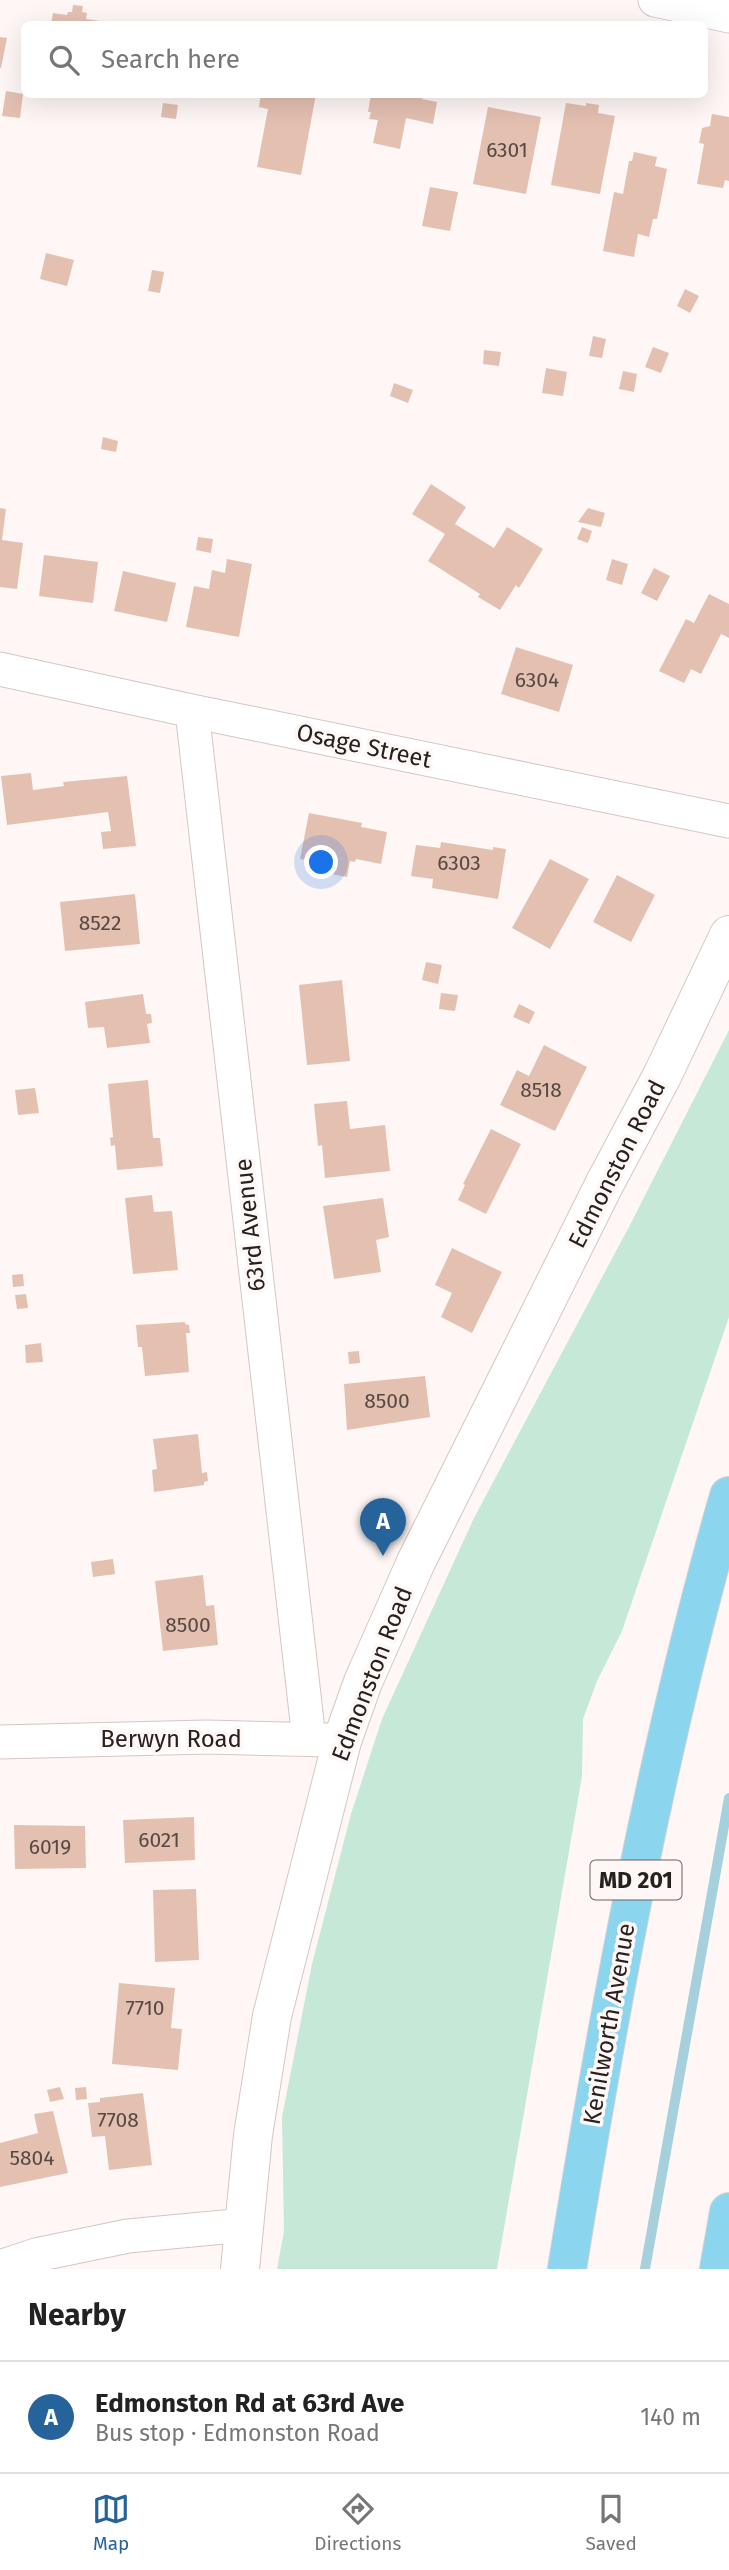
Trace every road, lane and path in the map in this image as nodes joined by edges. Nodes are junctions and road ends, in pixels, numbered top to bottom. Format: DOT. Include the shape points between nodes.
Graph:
graph roads {
  1 [pos="655,0"];
  2 [pos="729,16"];
  3 [pos="0,669"];
  4 [pos="192,711"];
  5 [pos="729,821"];
  6 [pos="729,935"];
  7 [pos="729,1496"];
  8 [pos="325,1740"];
  9 [pos="0,1742"];
  10 [pos="729,2211"];
  11 [pos="245,2225"];
  12 [pos="0,2267"];
  13 [pos="240,2269"];
  14 [pos="567,2269"];
  15 [pos="719,2269"];
  1 -- 2 [label="street"];
  3 -- 4 [label="street, Osage Street"];
  4 -- 5 [label="street, Osage Street"];
  4 -- 8 [label="street, 63rd Avenue"];
  6 -- 8 [label="street, Edmonston Road" via="440,1513 363,1682"];
  7 -- 14 [label="main road, Kenilworth Avenue / MD 201" via="656,1780"];
  8 -- 9 [label="street, Berwyn Road"];
  8 -- 11 [label="street, Edmonston Road" via="272,2016"];
  10 -- 15 [label="main road"];
  11 -- 12 [label="street" via="128,2236"];
  11 -- 13 [label="street, Edmonston Road"];
}
